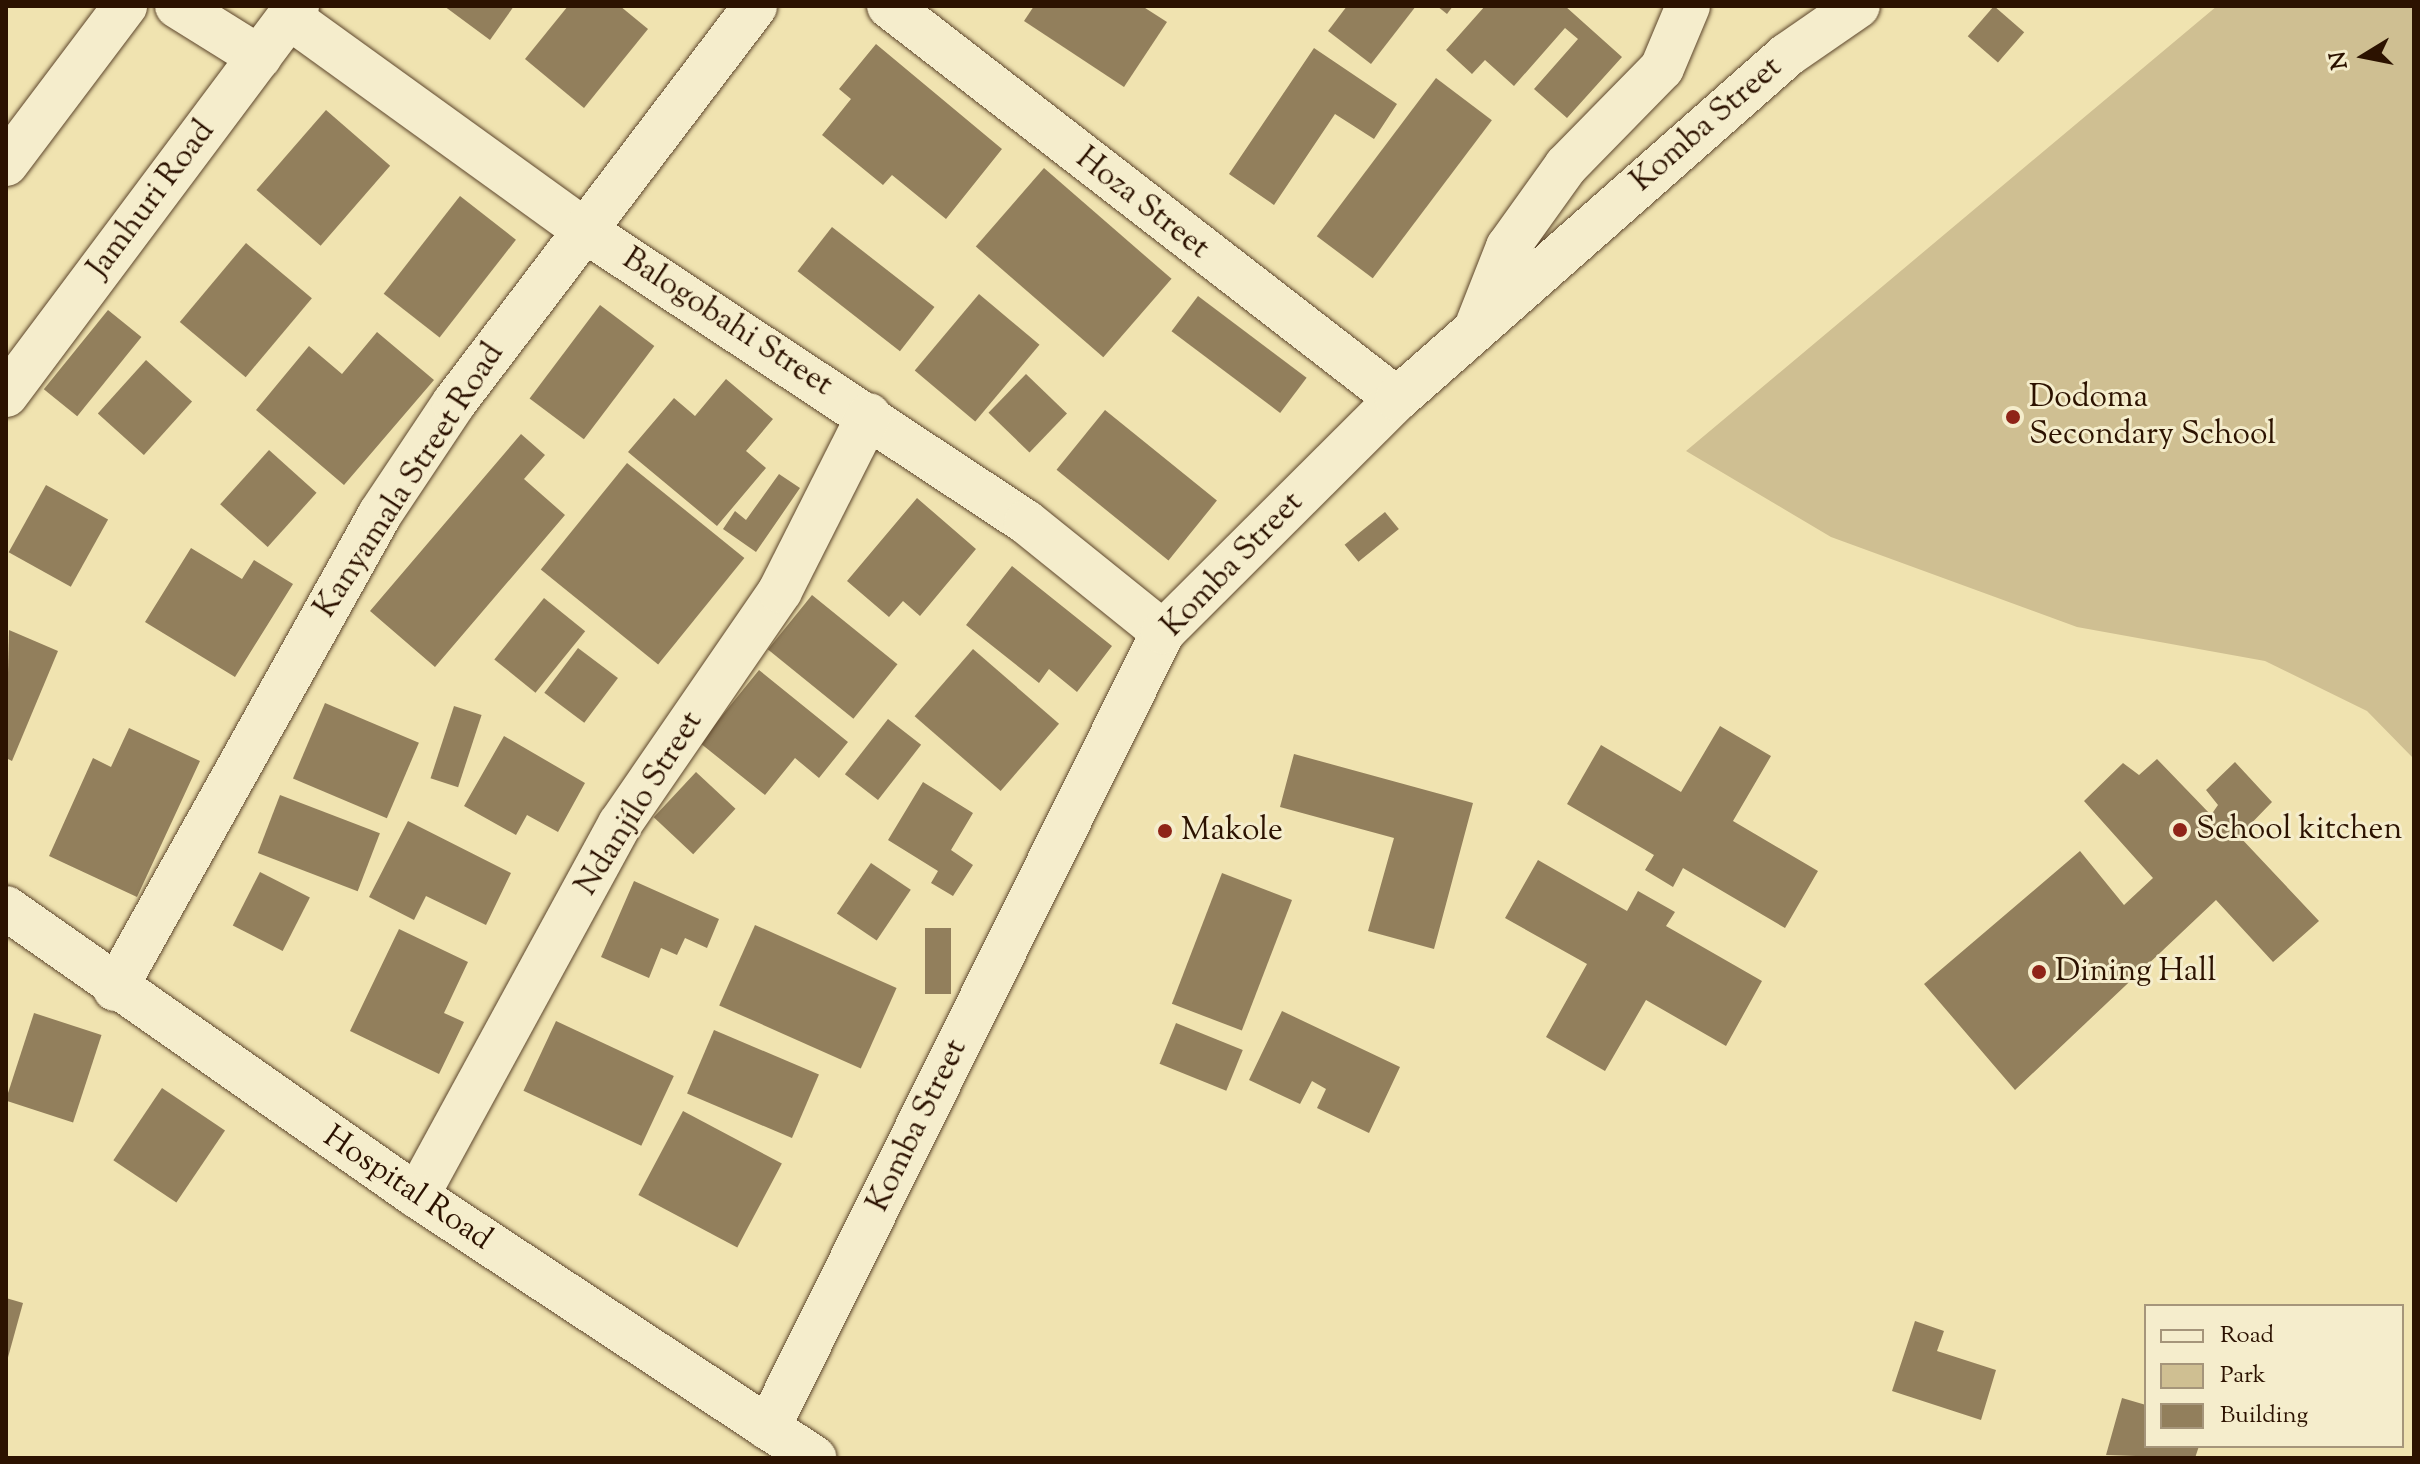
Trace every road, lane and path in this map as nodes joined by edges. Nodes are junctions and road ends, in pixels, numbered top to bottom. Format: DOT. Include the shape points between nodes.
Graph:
graph roads {
  1 [pos="125,6"];
  2 [pos="177,6"];
  3 [pos="755,6"];
  4 [pos="889,6"];
  5 [pos="1688,6"];
  6 [pos="1858,6"];
  7 [pos="293,12"];
  8 [pos="259,57"];
  9 [pos="6,164"];
  10 [pos="584,230"];
  11 [pos="1475,329"];
  12 [pos="11,378"];
  13 [pos="1397,399"];
  14 [pos="869,415"];
  15 [pos="1163,632"];
  16 [pos="6,908"];
  17 [pos="115,989"];
  18 [pos="417,1196"];
  19 [pos="760,1436"];
  20 [pos="815,1458"];
  1 -- 9 [label="street"];
  2 -- 8 [label="street"];
  3 -- 10 [label="street, Kanyamala Street Road"];
  4 -- 13 [label="street, Hoza Street"];
  5 -- 11 [label="street" via="1662,68 1566,166 1508,247"];
  6 -- 11 [label="street, Komba Street" via="1787,55"];
  7 -- 8 [label="street, Jamhuri Road"];
  7 -- 10 [label="street, Balogobahi Street"];
  8 -- 12 [label="street, Jamhuri Road"];
  10 -- 14 [label="street, Balogobahi Street"];
  10 -- 17 [label="street, Kanyamala Street Road" via="380,514"];
  11 -- 13 [label="street, Komba Street"];
  13 -- 15 [label="street, Komba Street"];
  14 -- 15 [label="street, Balogobahi Street" via="1026,522"];
  14 -- 18 [label="street, Ndanjílo Street" via="780,591 620,824"];
  15 -- 19 [label="street, Komba Street"];
  16 -- 17 [label="street, Hospital Road"];
  17 -- 18 [label="street, Hospital Road"];
  18 -- 19 [label="street, Hospital Road"];
  19 -- 20 [label="street, Hospital Road"];
}
